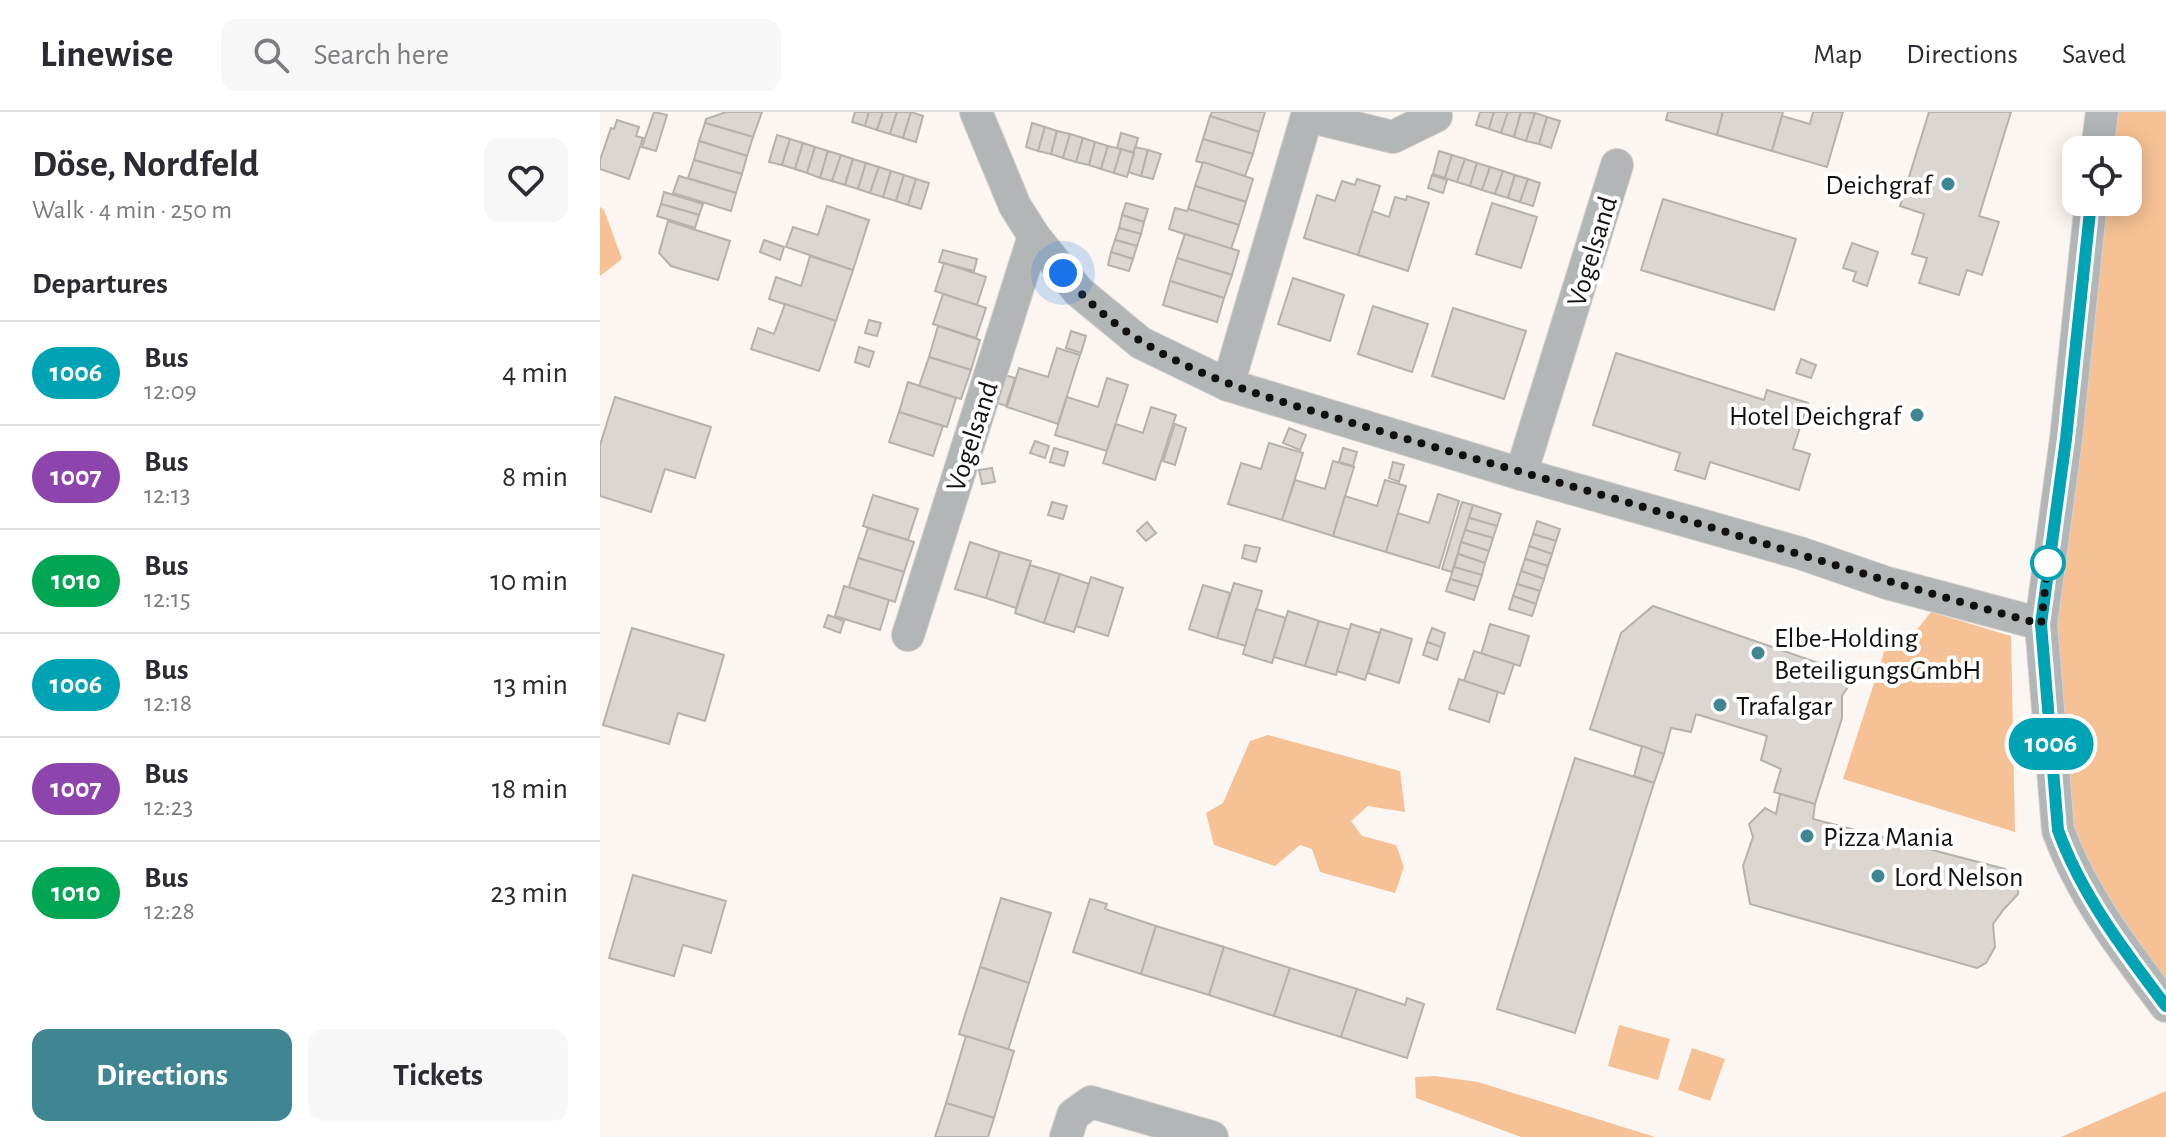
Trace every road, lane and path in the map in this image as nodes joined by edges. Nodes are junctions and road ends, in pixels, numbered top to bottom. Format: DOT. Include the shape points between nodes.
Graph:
graph roads {
  1 [pos="976,112"];
  2 [pos="2102,112"];
  3 [pos="1436,116"];
  4 [pos="2099,136"];
  5 [pos="1617,165"];
  6 [pos="2090,216"];
  7 [pos="1034,236"];
  8 [pos="1228,385"];
  9 [pos="1521,474"];
  10 [pos="2041,624"];
  11 [pos="908,635"];
  12 [pos="2166,1006"];
  13 [pos="1066,1137"];
  14 [pos="1212,1137"];
  1 -- 7 [label="street" via="1015,206"];
  2 -- 4 [label="street"];
  3 -- 8 [label="street" via="1393,137 1307,116"];
  5 -- 9 [label="street, Vogelsand"];
  6 -- 10 [label="street"];
  7 -- 8 [label="street" via="1078,291 1141,343"];
  7 -- 11 [label="street, Vogelsand"];
  8 -- 9 [label="street"];
  9 -- 10 [label="street"];
  10 -- 12 [label="street" via="2058,830 2098,908"];
  13 -- 14 [label="street" via="1073,1115 1091,1102"];
}
